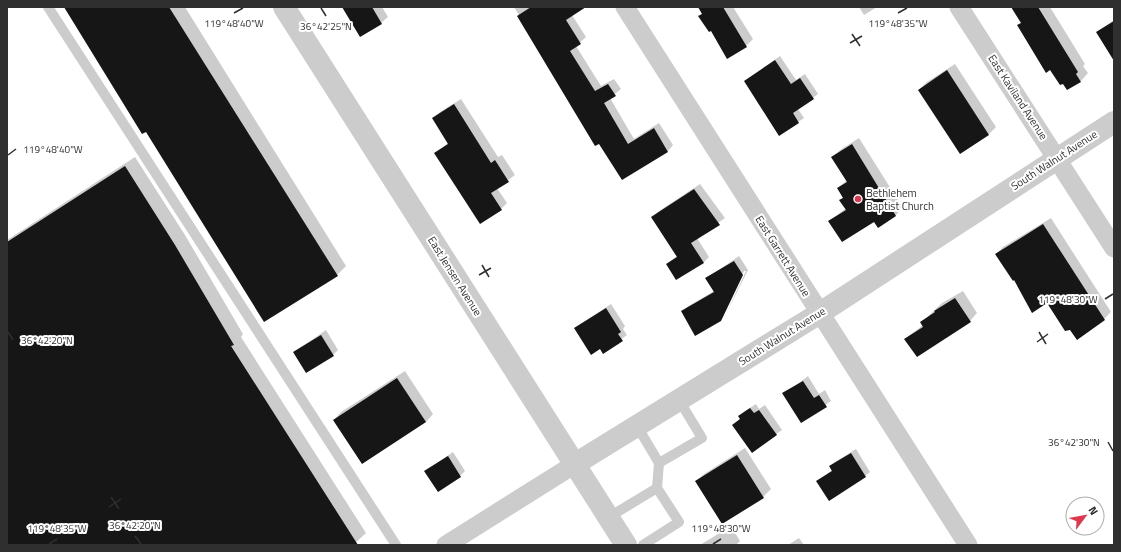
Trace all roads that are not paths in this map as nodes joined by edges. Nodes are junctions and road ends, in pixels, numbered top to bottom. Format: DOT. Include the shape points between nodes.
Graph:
graph roads {
  1 [pos="48,7"];
  2 [pos="284,7"];
  3 [pos="625,7"];
  4 [pos="959,7"];
  5 [pos="1114,122"];
  6 [pos="1057,158"];
  7 [pos="1114,248"];
  8 [pos="820,313"];
  9 [pos="679,400"];
  10 [pos="638,426"];
  11 [pos="660,463"];
  12 [pos="575,464"];
  13 [pos="657,488"];
  14 [pos="609,517"];
  15 [pos="396,545"];
  16 [pos="446,545"];
  17 [pos="626,545"];
  18 [pos="643,545"];
  19 [pos="968,545"];
  1 -- 15 [label="lane"];
  2 -- 12 [label="street, East Jensen Avenue"];
  3 -- 8 [label="street, East Garrett Avenue"];
  4 -- 6 [label="street, East Kaviland Avenue"];
  5 -- 6 [label="street, South Walnut Avenue"];
  6 -- 7 [label="street, East Kaviland Avenue"];
  6 -- 8 [label="street, South Walnut Avenue"];
  8 -- 9 [label="street, South Walnut Avenue"];
  8 -- 19 [label="street, East Garrett Avenue"];
  9 -- 10 [label="street, South Walnut Avenue"];
  9 -- 11 [label="lane" via="702,438"];
  10 -- 11 [label="lane"];
  10 -- 12 [label="street, South Walnut Avenue"];
  11 -- 13 [label="lane"];
  12 -- 14 [label="street, East Jensen Avenue"];
  12 -- 16 [label="street, South Walnut Avenue"];
  13 -- 14 [label="lane"];
  13 -- 18 [label="lane" via="679,522"];
  14 -- 17 [label="street, East Jensen Avenue"];
}
